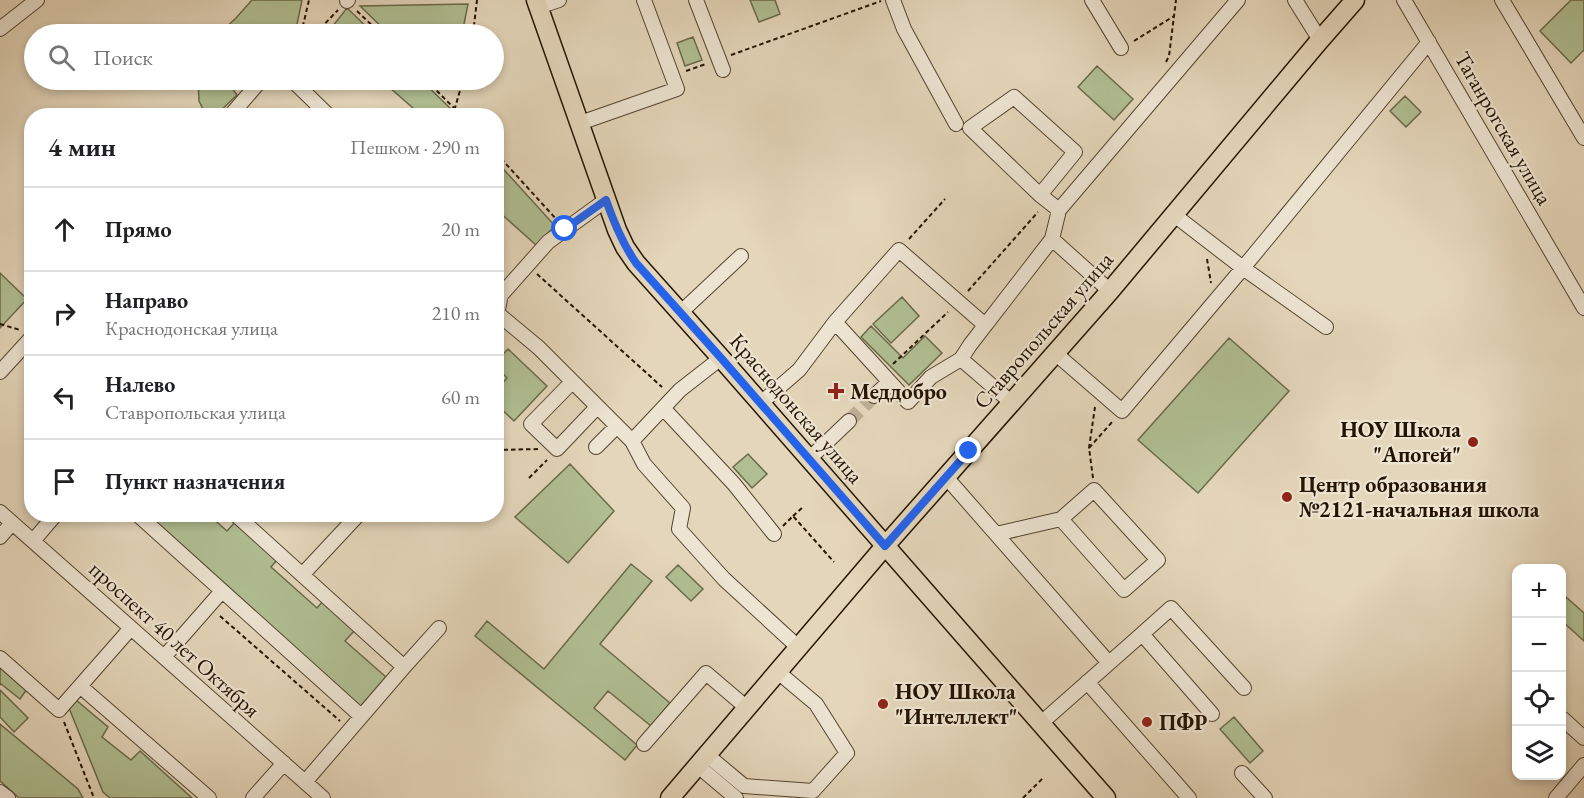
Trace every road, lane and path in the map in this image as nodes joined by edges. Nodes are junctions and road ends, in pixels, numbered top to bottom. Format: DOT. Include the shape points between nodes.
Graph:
graph roads {
  1 [pos="37,0"];
  2 [pos="309,0"];
  3 [pos="347,0"];
  4 [pos="477,0"];
  5 [pos="559,0"];
  6 [pos="644,0"];
  7 [pos="696,0"];
  8 [pos="882,0"];
  9 [pos="893,0"];
  10 [pos="1092,0"];
  11 [pos="1176,0"];
  12 [pos="1238,0"];
  13 [pos="1295,0"];
  14 [pos="1355,0"];
  15 [pos="1404,0"];
  16 [pos="1502,0"];
  17 [pos="537,4"];
  18 [pos="1174,16"];
  19 [pos="303,24"];
  20 [pos="324,24"];
  21 [pos="371,24"];
  22 [pos="474,24"];
  23 [pos="0,29"];
  24 [pos="1320,40"];
  25 [pos="1429,42"];
  26 [pos="1121,48"];
  27 [pos="721,64"];
  28 [pos="1164,66"];
  29 [pos="672,75"];
  30 [pos="252,90"];
  31 [pos="302,90"];
  32 [pos="436,90"];
  33 [pos="460,90"];
  34 [pos="237,108"];
  35 [pos="321,108"];
  36 [pos="455,108"];
  37 [pos="580,123"];
  38 [pos="956,124"];
  39 [pos="1584,138"];
  40 [pos="504,162"];
  41 [pos="1040,195"];
  42 [pos="945,199"];
  43 [pos="606,200"];
  44 [pos="1059,210"];
  45 [pos="1173,214"];
  46 [pos="565,229"];
  47 [pos="1204,238"];
  48 [pos="1052,239"];
  49 [pos="899,250"];
  50 [pos="741,256"];
  51 [pos="528,266"];
  52 [pos="1243,268"];
  53 [pos="1110,291"];
  54 [pos="504,292"];
  55 [pos="1214,302"];
  56 [pos="1584,308"];
  57 [pos="680,313"];
  58 [pos="504,319"];
  59 [pos="835,322"];
  60 [pos="0,324"];
  61 [pos="986,325"];
  62 [pos="1326,327"];
  63 [pos="24,333"];
  64 [pos="24,337"];
  65 [pos="1056,353"];
  66 [pos="721,358"];
  67 [pos="961,359"];
  68 [pos="0,372"];
  69 [pos="572,382"];
  70 [pos="889,382"];
  71 [pos="1097,390"];
  72 [pos="874,396"];
  73 [pos="673,397"];
  74 [pos="760,403"];
  75 [pos="1012,403"];
  76 [pos="597,407"];
  77 [pos="663,408"];
  78 [pos="1122,411"];
  79 [pos="849,421"];
  80 [pos="616,426"];
  81 [pos="632,441"];
  82 [pos="596,447"];
  83 [pos="1089,448"];
  84 [pos="557,449"];
  85 [pos="504,450"];
  86 [pos="809,459"];
  87 [pos="946,477"];
  88 [pos="529,478"];
  89 [pos="1094,490"];
  90 [pos="803,507"];
  91 [pos="0,512"];
  92 [pos="793,516"];
  93 [pos="1061,519"];
  94 [pos="49,522"];
  95 [pos="146,522"];
  96 [pos="244,522"];
  97 [pos="352,522"];
  98 [pos="12,523"];
  99 [pos="774,534"];
  100 [pos="996,534"];
  101 [pos="0,537"];
  102 [pos="33,541"];
  103 [pos="885,546"];
  104 [pos="834,562"];
  105 [pos="302,575"];
  106 [pos="222,591"];
  107 [pos="209,606"];
  108 [pos="131,628"];
  109 [pos="439,628"];
  110 [pos="1142,634"];
  111 [pos="798,647"];
  112 [pos="164,657"];
  113 [pos="0,658"];
  114 [pos="1109,663"];
  115 [pos="404,667"];
  116 [pos="778,672"];
  117 [pos="1087,682"];
  118 [pos="80,686"];
  119 [pos="1244,688"];
  120 [pos="747,708"];
  121 [pos="59,710"];
  122 [pos="1212,714"];
  123 [pos="1566,722"];
  124 [pos="359,723"];
  125 [pos="1040,724"];
  126 [pos="1584,738"];
  127 [pos="644,744"];
  128 [pos="703,760"];
  129 [pos="284,763"];
  130 [pos="1584,765"];
  131 [pos="1242,773"];
  132 [pos="1043,778"];
  133 [pos="305,783"];
  134 [pos="0,792"];
  135 [pos="8,798"];
  136 [pos="94,798"];
  137 [pos="209,798"];
  138 [pos="253,798"];
  139 [pos="323,798"];
  140 [pos="670,798"];
  141 [pos="735,798"];
  142 [pos="1023,798"];
  143 [pos="1106,798"];
  144 [pos="1189,798"];
  145 [pos="1265,798"];
  146 [pos="1557,798"];
  1 -- 23 [label="street"];
  2 -- 19 [label="path"];
  3 -- 20 [label="path"];
  3 -- 21 [label="path"];
  4 -- 22 [label="path"];
  5 -- 17 [label="street"];
  6 -- 29 [label="street"];
  7 -- 27 [label="street"];
  8 -- 27 [label="path"];
  9 -- 38 [label="street" via="904,29"];
  10 -- 26 [label="street"];
  11 -- 18 [label="path"];
  12 -- 44 [label="street"];
  13 -- 24 [label="street"];
  14 -- 24 [label="main road, Ставропольская улица"];
  15 -- 25 [label="street, Таганрогская улица"];
  16 -- 39 [label="street"];
  17 -- 37 [label="main road, Краснодонская улица"];
  18 -- 26 [label="path"];
  18 -- 28 [label="path"];
  24 -- 45 [label="main road, Ставропольская улица"];
  25 -- 52 [label="street"];
  25 -- 56 [label="street, Таганрогская улица"];
  27 -- 29 [label="path"];
  29 -- 37 [label="street" via="677,89"];
  30 -- 34 [label="street"];
  31 -- 35 [label="street"];
  32 -- 36 [label="path"];
  33 -- 36 [label="path"];
  37 -- 43 [label="main road, Краснодонская улица"];
  40 -- 46 [label="path"];
  41 -- 41 [label="street" via="1075,152 1014,97 970,128"];
  41 -- 44 [label="street"];
  42 -- 49 [label="path"];
  43 -- 46 [label="street"];
  43 -- 57 [label="main road, Краснодонская улица" via="625,247"];
  44 -- 48 [label="street"];
  45 -- 47 [label="street"];
  45 -- 53 [label="main road, Ставропольская улица"];
  46 -- 51 [label="street"];
  47 -- 52 [label="street"];
  47 -- 55 [label="path"];
  48 -- 53 [label="street"];
  48 -- 61 [label="street"];
  49 -- 59 [label="street"];
  49 -- 61 [label="street"];
  50 -- 57 [label="street"];
  51 -- 54 [label="street"];
  51 -- 73 [label="path"];
  52 -- 55 [label="street"];
  52 -- 62 [label="street"];
  53 -- 65 [label="main road, Ставропольская улица"];
  55 -- 78 [label="street"];
  57 -- 66 [label="main road, Краснодонская улица"];
  58 -- 69 [label="street"];
  59 -- 70 [label="street"];
  59 -- 74 [label="street" via="799,370"];
  60 -- 63 [label="path"];
  61 -- 67 [label="street"];
  64 -- 68 [label="street"];
  65 -- 71 [label="street"];
  65 -- 75 [label="main road, Ставропольская улица"];
  66 -- 73 [label="street"];
  66 -- 74 [label="main road, Краснодонская улица"];
  67 -- 70 [label="street" via="932,377 908,402"];
  67 -- 75 [label="street"];
  69 -- 76 [label="street"];
  69 -- 84 [label="street" via="531,424"];
  70 -- 72 [label="street"];
  71 -- 78 [label="street"];
  71 -- 83 [label="path"];
  73 -- 77 [label="street"];
  74 -- 86 [label="main road, Краснодонская улица"];
  75 -- 87 [label="main road, Ставропольская улица"];
  76 -- 80 [label="street"];
  76 -- 84 [label="street"];
  77 -- 81 [label="street"];
  77 -- 99 [label="street" via="734,484"];
  78 -- 83 [label="path"];
  79 -- 86 [label="street"];
  80 -- 81 [label="street"];
  80 -- 82 [label="street"];
  81 -- 111 [label="street" via="644,464 683,508 679,529 724,579"];
  83 -- 89 [label="path"];
  84 -- 85 [label="path"];
  84 -- 88 [label="path"];
  86 -- 103 [label="main road, Краснодонская улица"];
  87 -- 100 [label="street"];
  87 -- 103 [label="main road, Ставропольская улица"];
  89 -- 93 [label="street"];
  89 -- 93 [label="street" via="1158,560 1124,590"];
  90 -- 92 [label="path"];
  91 -- 98 [label="street, проспект 40 лет Октября"];
  92 -- 99 [label="path"];
  92 -- 104 [label="path"];
  93 -- 100 [label="street"];
  94 -- 102 [label="street"];
  95 -- 106 [label="street"];
  96 -- 105 [label="street"];
  97 -- 105 [label="street"];
  98 -- 101 [label="street"];
  98 -- 102 [label="street, проспект 40 лет Октября"];
  100 -- 114 [label="street"];
  102 -- 108 [label="street, проспект 40 лет Октября"];
  103 -- 111 [label="main road, Ставропольская улица"];
  103 -- 125 [label="main road, Краснодонская улица"];
  105 -- 115 [label="street"];
  106 -- 107 [label="street"];
  106 -- 124 [label="street"];
  107 -- 112 [label="street"];
  107 -- 124 [label="path"];
  108 -- 112 [label="street, проспект 40 лет Октября"];
  108 -- 118 [label="street"];
  109 -- 115 [label="street"];
  110 -- 114 [label="street"];
  110 -- 119 [label="street" via="1171,608"];
  110 -- 122 [label="street"];
  111 -- 116 [label="main road, Ставропольская улица"];
  112 -- 129 [label="street, проспект 40 лет Октября"];
  113 -- 121 [label="street"];
  114 -- 117 [label="street"];
  115 -- 124 [label="street"];
  116 -- 120 [label="main road, Ставропольская улица"];
  116 -- 128 [label="street" via="816,704 847,753 813,791 744,786"];
  117 -- 125 [label="street"];
  117 -- 144 [label="street"];
  118 -- 121 [label="street"];
  118 -- 137 [label="street"];
  120 -- 127 [label="street" via="706,673"];
  120 -- 128 [label="main road, Ставропольская улица"];
  121 -- 136 [label="path"];
  123 -- 126 [label="street"];
  124 -- 133 [label="street"];
  125 -- 143 [label="main road, Краснодонская улица"];
  128 -- 140 [label="main road, Ставропольская улица"];
  128 -- 141 [label="street"];
  129 -- 133 [label="street, проспект 40 лет Октября"];
  129 -- 138 [label="street"];
  130 -- 146 [label="street"];
  131 -- 145 [label="street"];
  132 -- 142 [label="path"];
  133 -- 139 [label="street, проспект 40 лет Октября"];
  134 -- 135 [label="street"];
}
